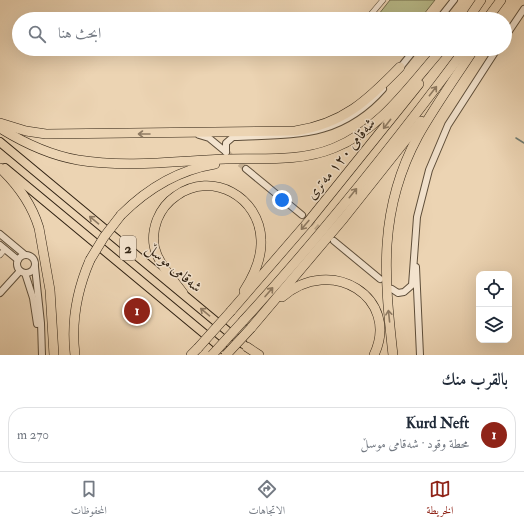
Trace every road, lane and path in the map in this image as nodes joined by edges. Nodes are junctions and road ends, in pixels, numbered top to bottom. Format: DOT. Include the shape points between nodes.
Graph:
graph roads {
  1 [pos="383,0"];
  2 [pos="454,0"];
  3 [pos="481,0"];
  4 [pos="502,0"];
  5 [pos="524,9"];
  6 [pos="373,12"];
  7 [pos="445,12"];
  8 [pos="473,12"];
  9 [pos="493,12"];
  10 [pos="496,12"];
  11 [pos="512,27"];
  12 [pos="409,56"];
  13 [pos="436,56"];
  14 [pos="440,56"];
  15 [pos="460,56"];
  16 [pos="469,56"];
  17 [pos="492,56"];
  18 [pos="400,67"];
  19 [pos="456,76"];
  20 [pos="0,123"];
  21 [pos="0,128"];
  22 [pos="172,134"];
  23 [pos="0,142"];
  24 [pos="266,158"];
  25 [pos="0,164"];
  26 [pos="0,168"];
  27 [pos="246,169"];
  28 [pos="302,215"];
  29 [pos="0,234"];
  30 [pos="415,239"];
  31 [pos="334,241"];
  32 [pos="2,247"];
  33 [pos="24,254"];
  34 [pos="0,255"];
  35 [pos="18,260"];
  36 [pos="35,267"];
  37 [pos="22,272"];
  38 [pos="380,280"];
  39 [pos="392,289"];
  40 [pos="0,293"];
  41 [pos="183,293"];
  42 [pos="231,311"];
  43 [pos="259,319"];
  44 [pos="247,347"];
  45 [pos="38,355"];
  46 [pos="42,355"];
  47 [pos="54,355"];
  48 [pos="75,355"];
  49 [pos="191,355"];
  50 [pos="212,355"];
  51 [pos="226,355"];
  52 [pos="230,355"];
  53 [pos="256,355"];
  54 [pos="260,355"];
  55 [pos="374,355"];
  56 [pos="394,355"];
  57 [pos="420,355"];
  1 -- 6 [label="street"];
  2 -- 7 [label="street"];
  3 -- 8 [label="highway"];
  4 -- 9 [label="highway"];
  4 -- 10 [label="highway"];
  5 -- 11 [label="street"];
  12 -- 18 [label="street"];
  13 -- 24 [label="highway" via="394,104 360,134 323,152"];
  14 -- 42 [label="highway, شەقامی ١٢٠ مەتری, one-way" via="343,179"];
  50 -- 15 [label="highway, شەقامی ١٢٠ مەتری, one-way, bridge" via="324,228"];
  16 -- 19 [label="highway"];
  17 -- 30 [label="street" via="457,109 429,170 421,199"];
  18 -- 22 [label="highway" via="378,91 361,104 341,117 315,127 282,132"];
  18 -- 22 [label="street" via="372,101 343,121 320,130 299,134 233,137 226,143 226,152 204,136"];
  19 -- 43 [label="highway" via="405,143"];
  56 -- 19 [label="highway, one-way" via="385,267 392,206 404,165 415,142"];
  22 -- 20 [label="highway, one-way" via="46,134"];
  21 -- 24 [label="highway" via="40,149 78,160 140,163"];
  41 -- 23 [label="highway, شەقامی موسڵ / 2, one-way"];
  24 -- 48 [label="highway, bridge" via="207,166 180,174 154,187 121,215 90,260 80,289 74,332"];
  25 -- 52 [label="highway, شەقامی موسڵ / 2"];
  26 -- 47 [label="highway" via="20,190 36,218 50,290"];
  27 -- 28 [label="street"];
  29 -- 33 [label="street"];
  30 -- 39 [label="street" via="412,284 404,292 398,293"];
  30 -- 57 [label="street"];
  31 -- 38 [label="street"];
  32 -- 34 [label="street"];
  32 -- 35 [label="street"];
  33 -- 35 [label="street"];
  33 -- 36 [label="street" via="33,257"];
  35 -- 37 [label="street" via="17,266"];
  36 -- 37 [label="street" via="32,271"];
  36 -- 46 [label="street"];
  37 -- 40 [label="street"];
  37 -- 45 [label="street" via="31,291 37,320"];
  41 -- 42 [label="highway" via="156,254 154,233 158,218 168,202 185,191 206,185 226,189 240,196 252,210 261,239 260,253 252,275"];
  44 -- 41 [label="highway, شەقامی موسڵ / 2, one-way"];
  42 -- 49 [label="highway, شەقامی ١٢٠ مەتری, bridge"];
  43 -- 51 [label="highway, bridge"];
  43 -- 55 [label="highway" via="285,294 302,284 325,279 343,281 360,290 376,314 379,334"];
  44 -- 53 [label="highway, شەقامی موسڵ / 2"];
  44 -- 54 [label="highway"];
}
